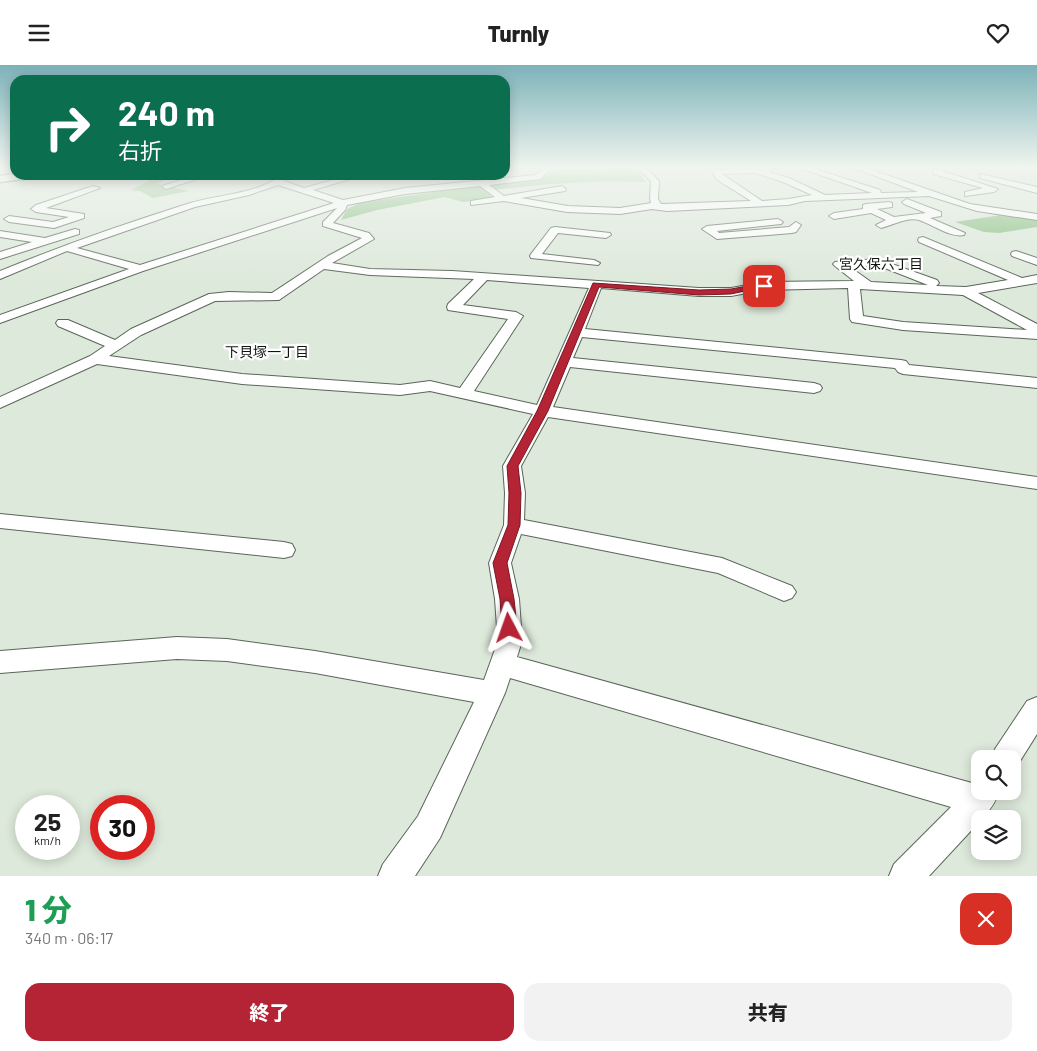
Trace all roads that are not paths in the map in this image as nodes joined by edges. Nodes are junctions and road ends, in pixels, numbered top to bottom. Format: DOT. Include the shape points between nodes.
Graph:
graph roads {
  1 [pos="45,206"];
  2 [pos="190,206"];
  3 [pos="334,206"];
  4 [pos="342,206"];
  5 [pos="554,206"];
  6 [pos="657,206"];
  7 [pos="700,206"];
  8 [pos="747,206"];
  9 [pos="875,206"];
  10 [pos="917,206"];
  11 [pos="971,206"];
  12 [pos="36,209"];
  13 [pos="149,210"];
  14 [pos="872,210"];
  15 [pos="620,211"];
  16 [pos="1037,212"];
  17 [pos="1026,215"];
  18 [pos="834,216"];
  19 [pos="918,217"];
  20 [pos="1037,217"];
  21 [pos="121,218"];
  22 [pos="5,220"];
  23 [pos="893,220"];
  24 [pos="778,222"];
  25 [pos="881,225"];
  26 [pos="89,227"];
  27 [pos="960,233"];
  28 [pos="0,234"];
  29 [pos="923,240"];
  30 [pos="46,242"];
  31 [pos="66,248"];
  32 [pos="1016,253"];
  33 [pos="0,256"];
  34 [pos="597,261"];
  35 [pos="1037,262"];
  36 [pos="321,265"];
  37 [pos="139,269"];
  38 [pos="0,275"];
  39 [pos="483,277"];
  40 [pos="1030,281"];
  41 [pos="854,286"];
  42 [pos="868,286"];
  43 [pos="948,289"];
  44 [pos="966,291"];
  45 [pos="0,319"];
  46 [pos="63,323"];
  47 [pos="1037,331"];
  48 [pos="577,332"];
  49 [pos="1037,335"];
  50 [pos="116,345"];
  51 [pos="736,347"];
  52 [pos="95,359"];
  53 [pos="564,362"];
  54 [pos="737,380"];
  55 [pos="1037,383"];
  56 [pos="814,389"];
  57 [pos="464,394"];
  58 [pos="0,403"];
  59 [pos="542,411"];
  60 [pos="1037,483"];
  61 [pos="0,521"];
  62 [pos="514,525"];
  63 [pos="284,550"];
  64 [pos="784,592"];
  65 [pos="0,661"];
  66 [pos="502,664"];
  67 [pos="492,693"];
  68 [pos="1037,710"];
  69 [pos="1012,750"];
  70 [pos="971,793"];
  71 [pos="978,800"];
  72 [pos="395,876"];
  73 [pos="906,876"];
  1 -- 12 [label="street"];
  2 -- 31 [label="street"];
  3 -- 37 [label="street"];
  4 -- 36 [label="street" via="326,224 369,239"];
  5 -- 15 [label="street"];
  6 -- 7 [label="street"];
  6 -- 15 [label="street"];
  8 -- 24 [label="street" via="758,215"];
  9 -- 14 [label="street" via="866,207"];
  10 -- 19 [label="street" via="938,214"];
  11 -- 17 [label="street"];
  12 -- 22 [label="street"];
  12 -- 22 [label="street" via="81,216 54,225"];
  13 -- 21 [label="street"];
  14 -- 18 [label="street"];
  14 -- 23 [label="street"];
  15 -- 34 [label="street"];
  16 -- 17 [label="street"];
  17 -- 20 [label="street"];
  19 -- 23 [label="street"];
  19 -- 27 [label="street"];
  23 -- 25 [label="street" via="895,223"];
  24 -- 24 [label="street" via="707,229 717,237 792,229 798,225"];
  26 -- 30 [label="street"];
  28 -- 30 [label="street"];
  29 -- 40 [label="street"];
  30 -- 33 [label="street"];
  31 -- 37 [label="street"];
  31 -- 38 [label="street"];
  32 -- 35 [label="street"];
  34 -- 34 [label="street" via="535,256 555,230"];
  34 -- 39 [label="street"];
  34 -- 41 [label="street" via="699,292 764,286"];
  34 -- 48 [label="street"];
  36 -- 39 [label="street"];
  36 -- 50 [label="street" via="275,297 213,297 136,332"];
  37 -- 45 [label="street"];
  39 -- 57 [label="street" via="453,307 516,316"];
  40 -- 44 [label="street"];
  41 -- 42 [label="street"];
  41 -- 49 [label="street" via="857,319 903,326"];
  42 -- 43 [label="street"];
  42 -- 43 [label="street" via="839,264 878,261"];
  43 -- 44 [label="street"];
  44 -- 47 [label="street"];
  46 -- 50 [label="street"];
  48 -- 51 [label="street"];
  48 -- 53 [label="street"];
  50 -- 52 [label="street"];
  51 -- 54 [label="street"];
  51 -- 55 [label="street" via="901,364 903,369"];
  52 -- 57 [label="street" via="242,379 400,390 430,386"];
  52 -- 58 [label="street"];
  53 -- 54 [label="street"];
  53 -- 59 [label="street"];
  54 -- 56 [label="street"];
  57 -- 59 [label="street"];
  59 -- 60 [label="street"];
  59 -- 62 [label="street" via="512,466"];
  61 -- 63 [label="street"];
  62 -- 64 [label="street" via="722,566"];
  62 -- 66 [label="street" via="500,563 510,641"];
  65 -- 67 [label="street" via="177,648 227,649"];
  66 -- 67 [label="street"];
  66 -- 70 [label="street"];
  67 -- 72 [label="street" via="429,827"];
  68 -- 69 [label="street"];
  71 -- 73 [label="street"];
}
